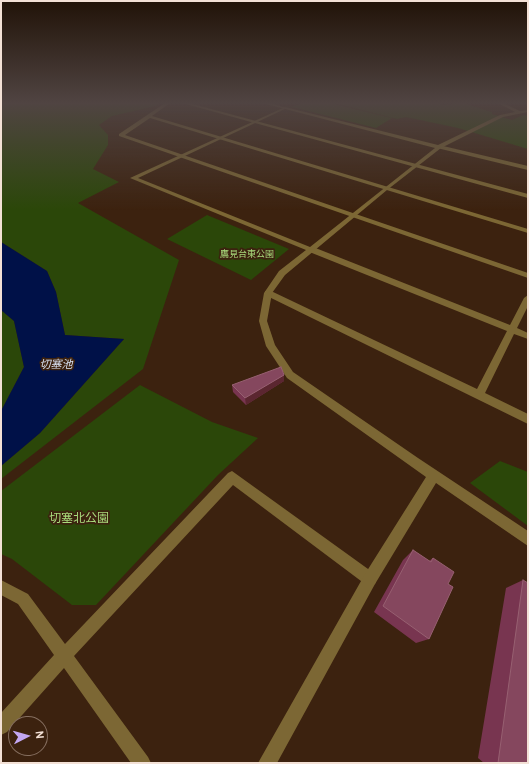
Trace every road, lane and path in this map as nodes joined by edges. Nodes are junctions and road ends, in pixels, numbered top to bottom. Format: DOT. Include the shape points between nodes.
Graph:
graph roads {
  1 [pos="131,139"];
  2 [pos="216,139"];
  3 [pos="225,139"];
  4 [pos="315,139"];
  5 [pos="409,139"];
  6 [pos="456,139"];
  7 [pos="439,146"];
  8 [pos="179,156"];
  9 [pos="415,166"];
  10 [pos="528,168"];
  11 [pos="385,189"];
  12 [pos="528,196"];
  13 [pos="352,216"];
  14 [pos="528,231"];
  15 [pos="310,249"];
  16 [pos="528,276"];
  17 [pos="268,293"];
  18 [pos="528,298"];
  19 [pos="511,329"];
  20 [pos="528,336"];
  21 [pos="480,395"];
  22 [pos="528,419"];
  23 [pos="434,475"];
  24 [pos="528,539"];
  25 [pos="370,579"];
  26 [pos="1,587"];
  27 [pos="64,656"];
  28 [pos="1,726"];
  29 [pos="142,763"];
  30 [pos="267,763"];
  1 -- 8 [label="street"];
  2 -- 8 [label="street"];
  3 -- 11 [label="street"];
  4 -- 9 [label="street"];
  5 -- 7 [label="street"];
  6 -- 7 [label="street"];
  7 -- 9 [label="street"];
  7 -- 10 [label="street"];
  8 -- 13 [label="street"];
  8 -- 15 [label="street" via="133,178"];
  9 -- 11 [label="street"];
  9 -- 12 [label="street"];
  11 -- 13 [label="street"];
  11 -- 14 [label="street"];
  13 -- 15 [label="street"];
  13 -- 16 [label="street"];
  15 -- 17 [label="street" via="282,273"];
  15 -- 19 [label="street"];
  17 -- 21 [label="street"];
  17 -- 23 [label="street" via="263,321 271,346 290,375"];
  18 -- 19 [label="street"];
  19 -- 20 [label="street"];
  19 -- 21 [label="street"];
  21 -- 22 [label="street"];
  23 -- 24 [label="street"];
  23 -- 25 [label="street"];
  25 -- 27 [label="street" via="232,477"];
  25 -- 30 [label="street"];
  26 -- 27 [label="street" via="23,599"];
  27 -- 28 [label="street"];
  27 -- 29 [label="street"];
}
